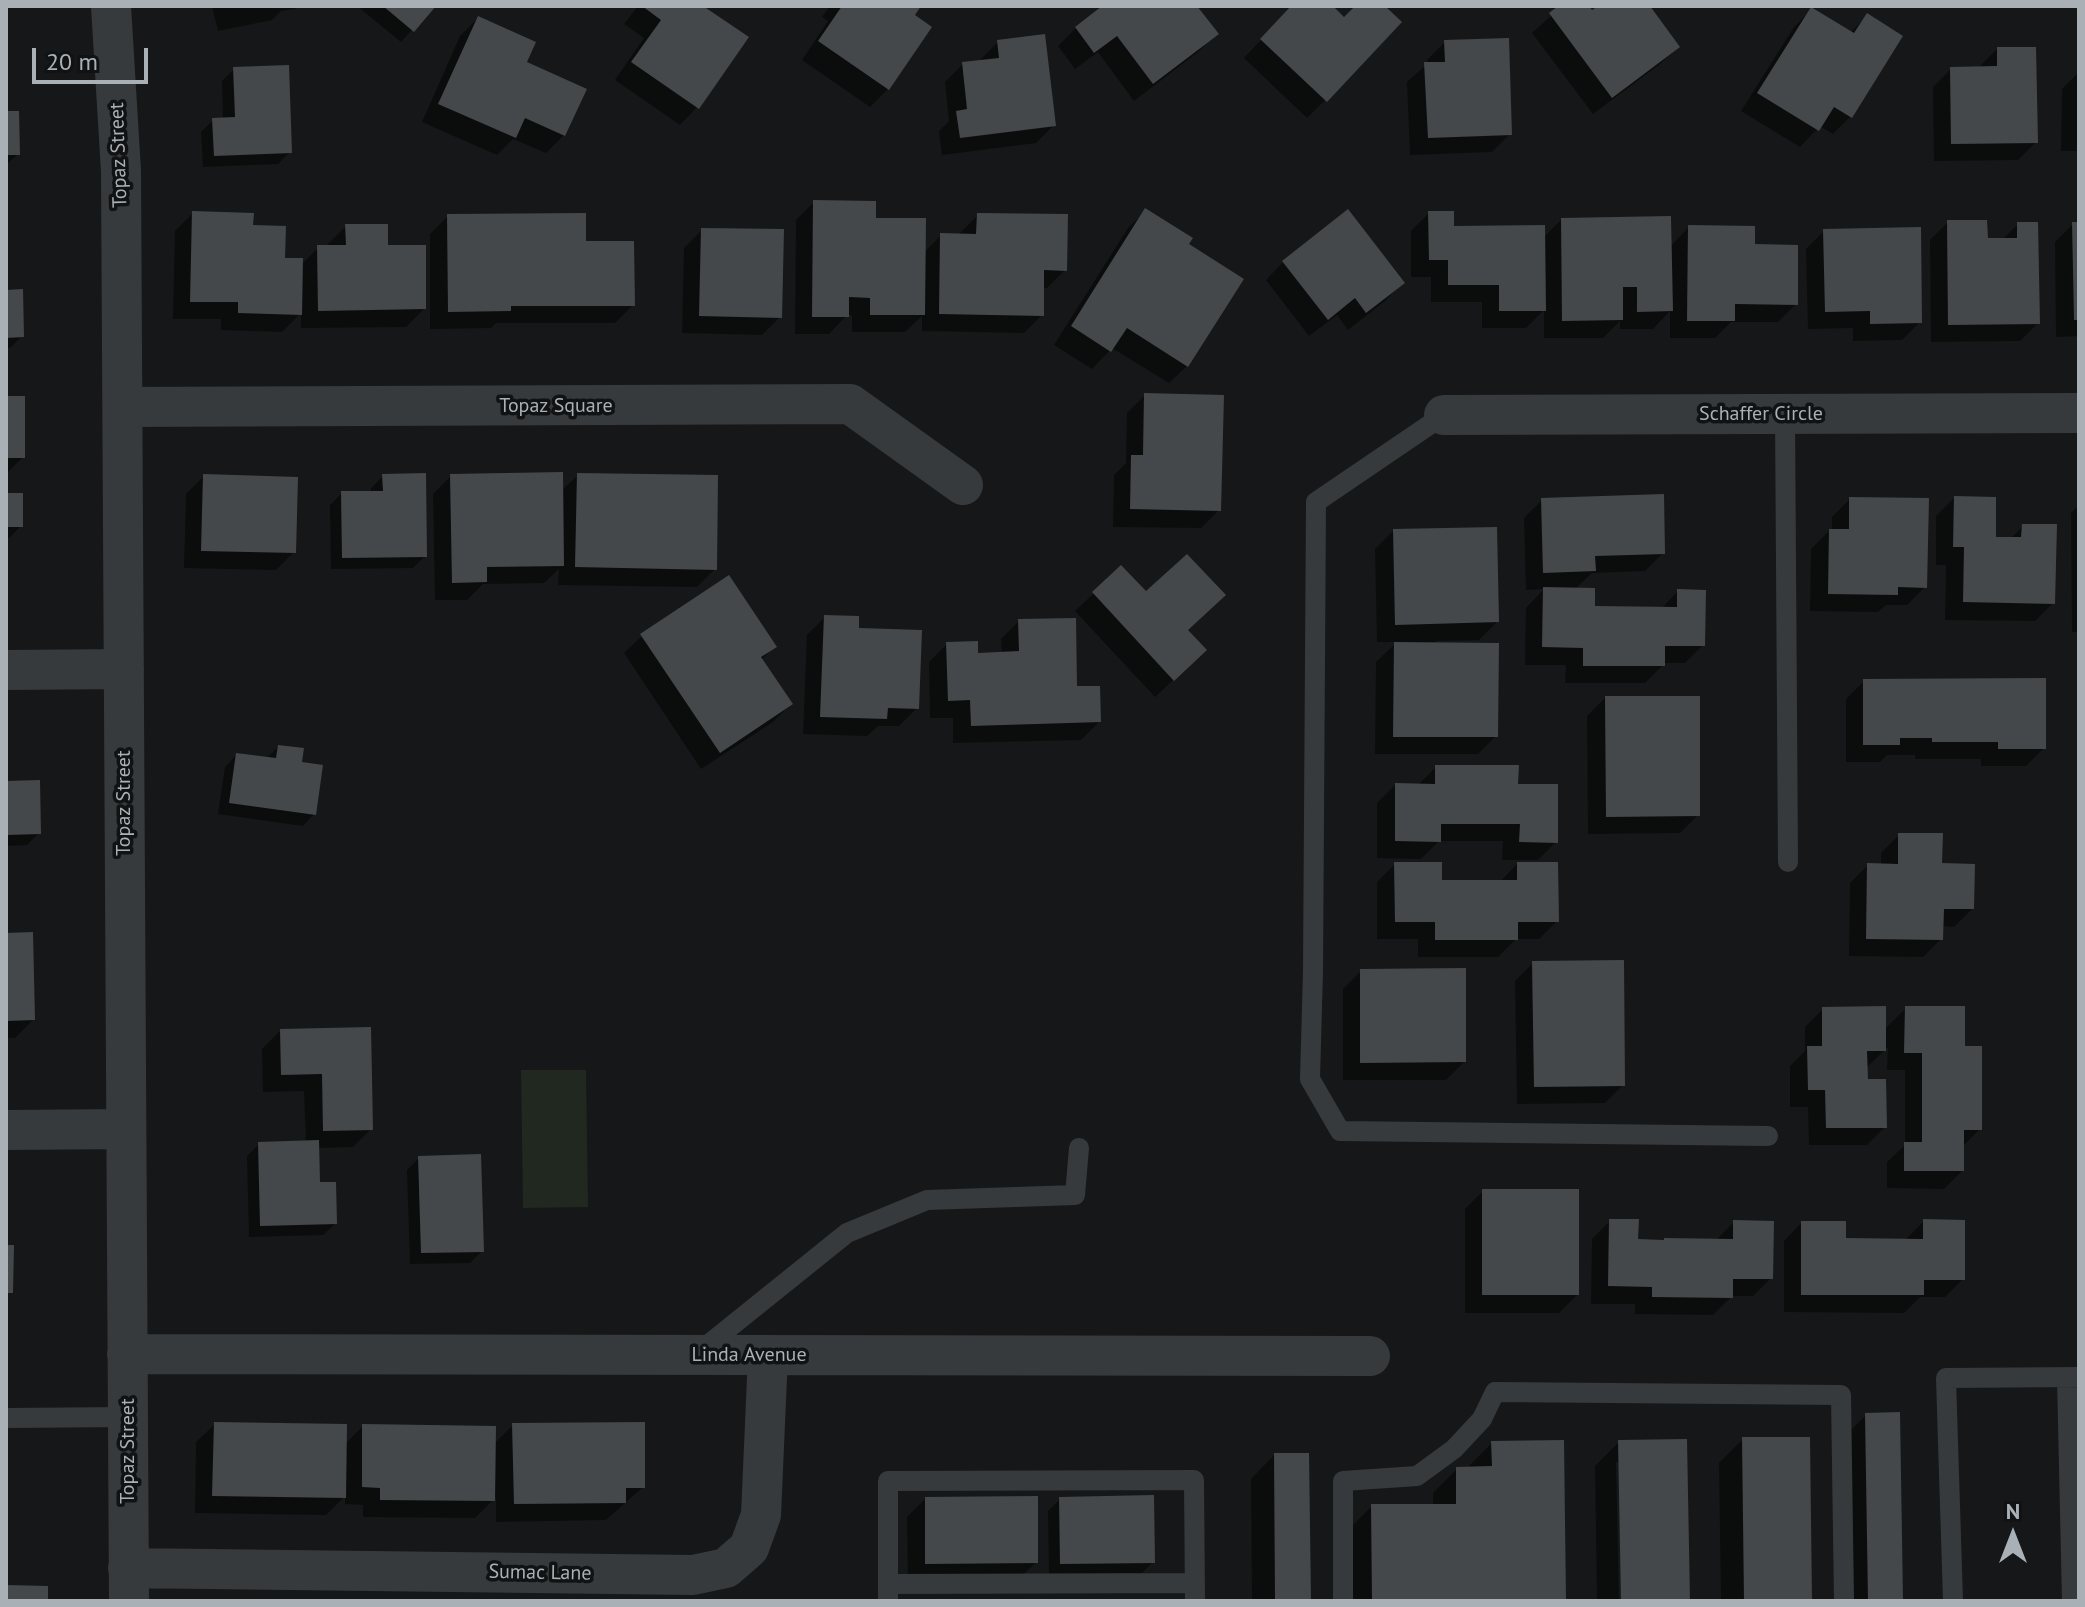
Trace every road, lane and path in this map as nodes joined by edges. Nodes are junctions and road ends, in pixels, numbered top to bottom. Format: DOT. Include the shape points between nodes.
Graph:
graph roads {
  1 [pos="111,6"];
  2 [pos="123,407"];
  3 [pos="2079,413"];
  4 [pos="1785,414"];
  5 [pos="1444,415"];
  6 [pos="963,485"];
  7 [pos="124,669"];
  8 [pos="6,670"];
  9 [pos="1788,862"];
  10 [pos="126,1129"];
  11 [pos="6,1130"];
  12 [pos="1768,1136"];
  13 [pos="1079,1148"];
  14 [pos="127,1354"];
  15 [pos="696,1355"];
  16 [pos="768,1355"];
  17 [pos="1370,1356"];
  18 [pos="2073,1377"];
  19 [pos="128,1417"];
  20 [pos="6,1418"];
  21 [pos="128,1585"];
  22 [pos="1195,1592"];
  23 [pos="888,1593"];
  24 [pos="1343,1601"];
  25 [pos="1844,1601"];
  26 [pos="1953,1601"];
  27 [pos="2072,1601"];
  1 -- 2 [label="street, Topaz Street" via="121,171"];
  2 -- 6 [label="street, Topaz Square" via="850,404"];
  2 -- 7 [label="street, Topaz Street"];
  3 -- 4 [label="street, Schaffer Circle"];
  4 -- 5 [label="street, Schaffer Circle"];
  4 -- 9 [label="lane"];
  5 -- 12 [label="lane" via="1316,502 1310,1079 1340,1131"];
  7 -- 8 [label="street"];
  7 -- 10 [label="street, Topaz Street"];
  10 -- 11 [label="street"];
  10 -- 14 [label="street, Topaz Street"];
  13 -- 15 [label="lane" via="1075,1195 927,1200 847,1233"];
  14 -- 15 [label="street, Linda Avenue"];
  14 -- 19 [label="street, Topaz Street"];
  15 -- 16 [label="street, Linda Avenue"];
  16 -- 17 [label="street, Linda Avenue"];
  16 -- 21 [label="street, Sumac Lane" via="761,1515 749,1548 726,1568 693,1575"];
  18 -- 26 [label="lane" via="1946,1378"];
  18 -- 27 [label="lane"];
  19 -- 20 [label="lane"];
  19 -- 21 [label="street, Topaz Street"];
  22 -- 23 [label="lane"];
  22 -- 23 [label="lane" via="1194,1480 1148,1480 888,1481"];
  24 -- 25 [label="lane" via="1343,1481 1417,1476 1473,1429 1495,1392 1841,1395"];
}
